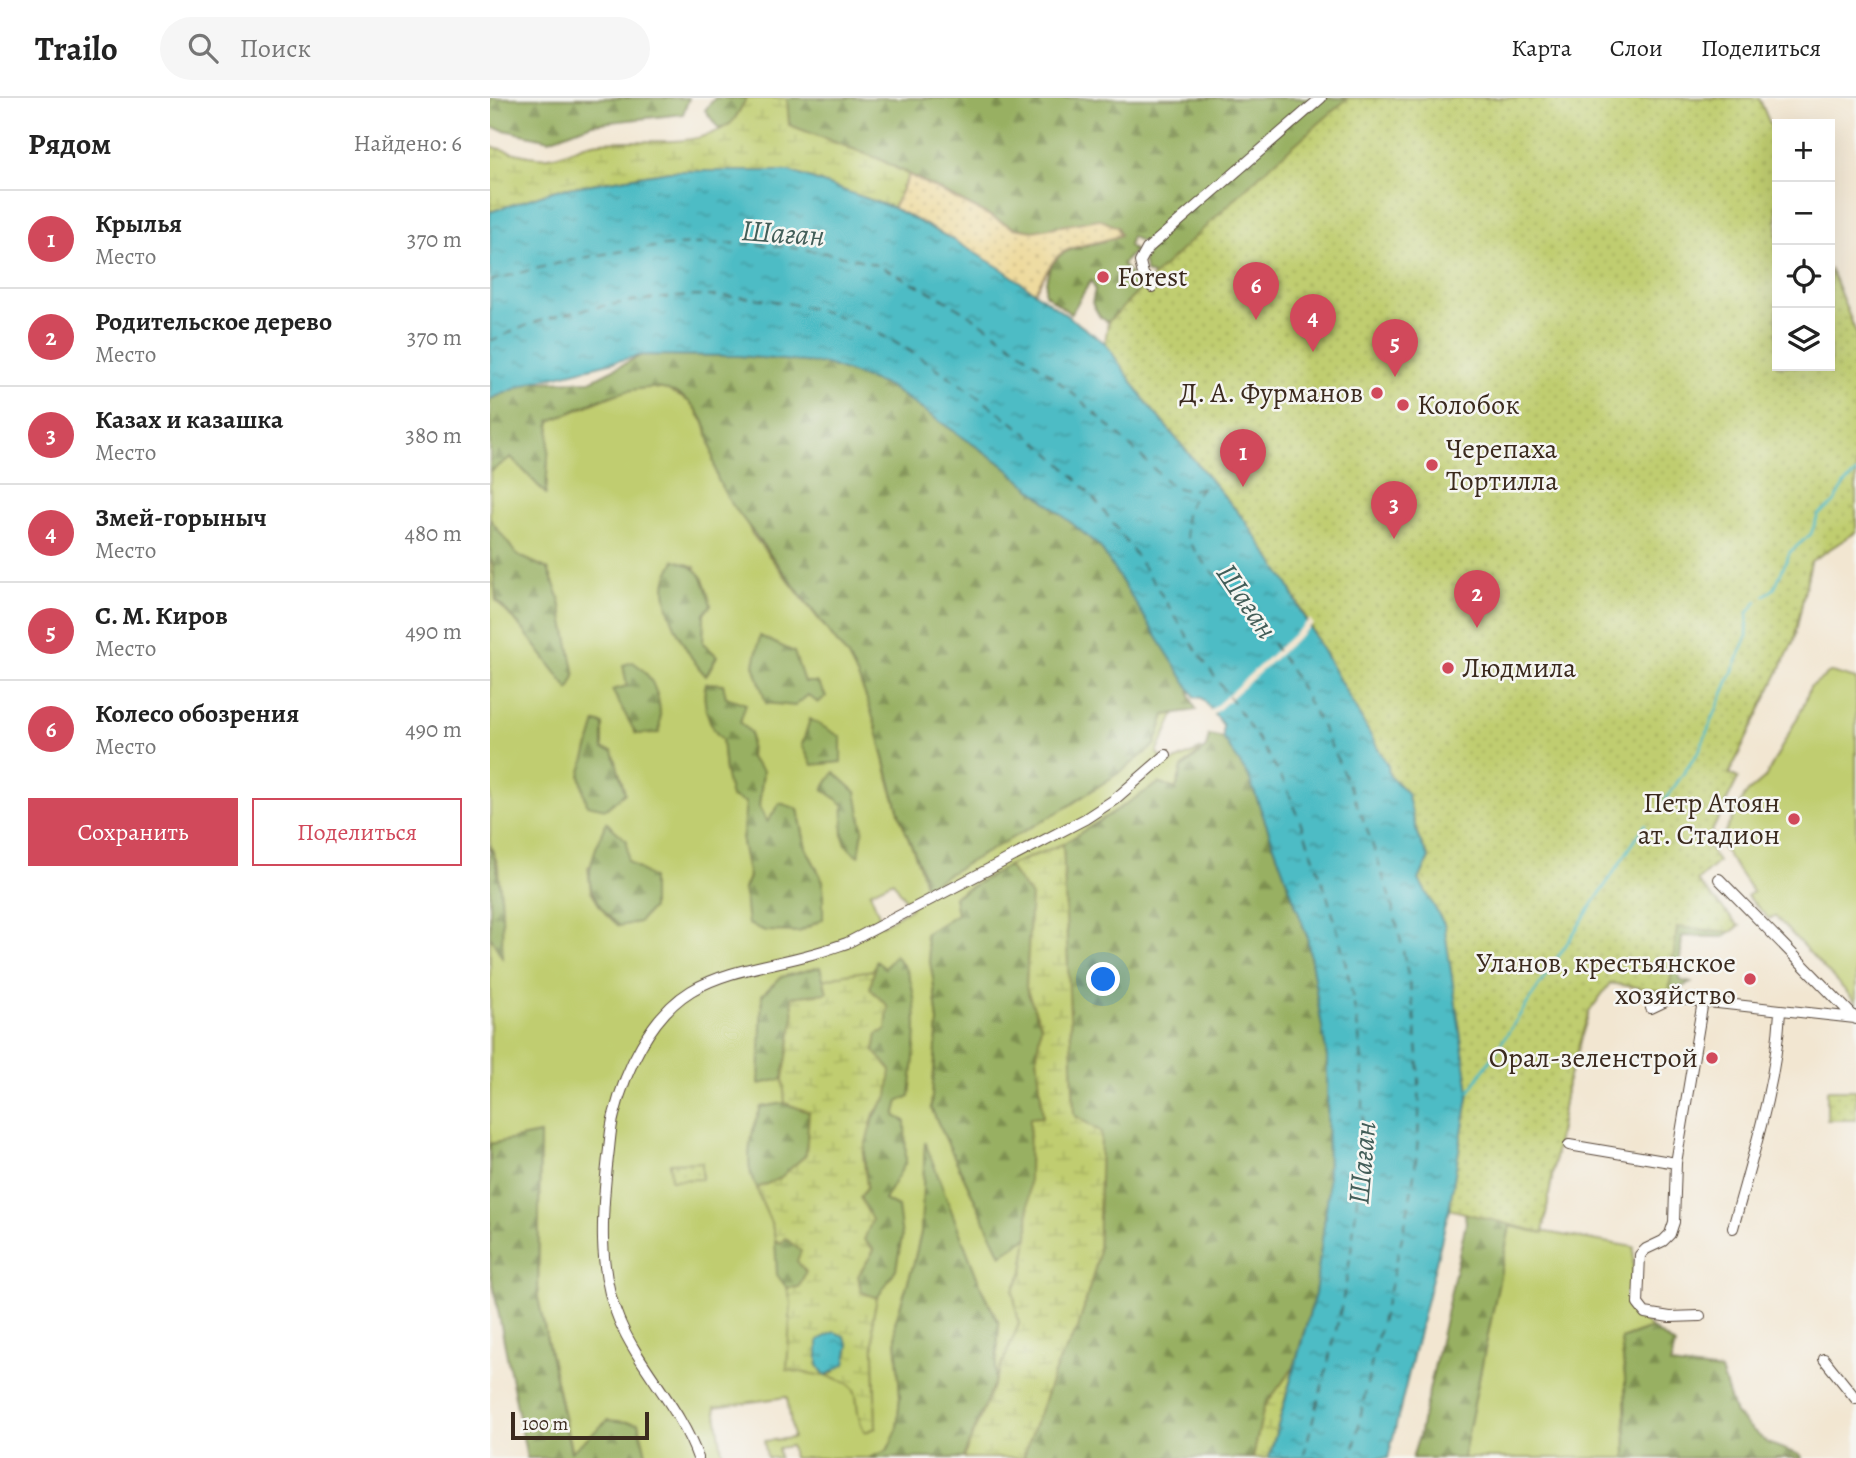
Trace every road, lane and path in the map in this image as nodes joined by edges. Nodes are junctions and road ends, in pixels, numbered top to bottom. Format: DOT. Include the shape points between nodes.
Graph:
graph roads {
  1 [pos="1321,98"];
  2 [pos="1152,287"];
  3 [pos="1166,755"];
  4 [pos="1719,879"];
  5 [pos="1703,1002"];
  6 [pos="1651,1008"];
  7 [pos="1780,1012"];
  8 [pos="1856,1019"];
  9 [pos="1569,1145"];
  10 [pos="1676,1163"];
  11 [pos="1733,1228"];
  12 [pos="1700,1316"];
  13 [pos="1824,1359"];
  14 [pos="1856,1399"];
  15 [pos="698,1458"];
  1 -- 2 [label="street" via="1147,249 1140,262"];
  3 -- 15 [label="street" via="1114,800 1056,835 847,943 710,981 672,1006 651,1031 633,1061 613,1118 603,1227 605,1267 619,1320"];
  4 -- 8 [label="street"];
  5 -- 6 [label="street" via="1672,998"];
  5 -- 7 [label="street"];
  5 -- 10 [label="street"];
  7 -- 8 [label="street"];
  7 -- 11 [label="street" via="1771,1085"];
  9 -- 10 [label="street"];
  10 -- 12 [label="street" via="1674,1222 1663,1241 1640,1255 1638,1304 1645,1312 1670,1317"];
  13 -- 14 [label="street"];
}
